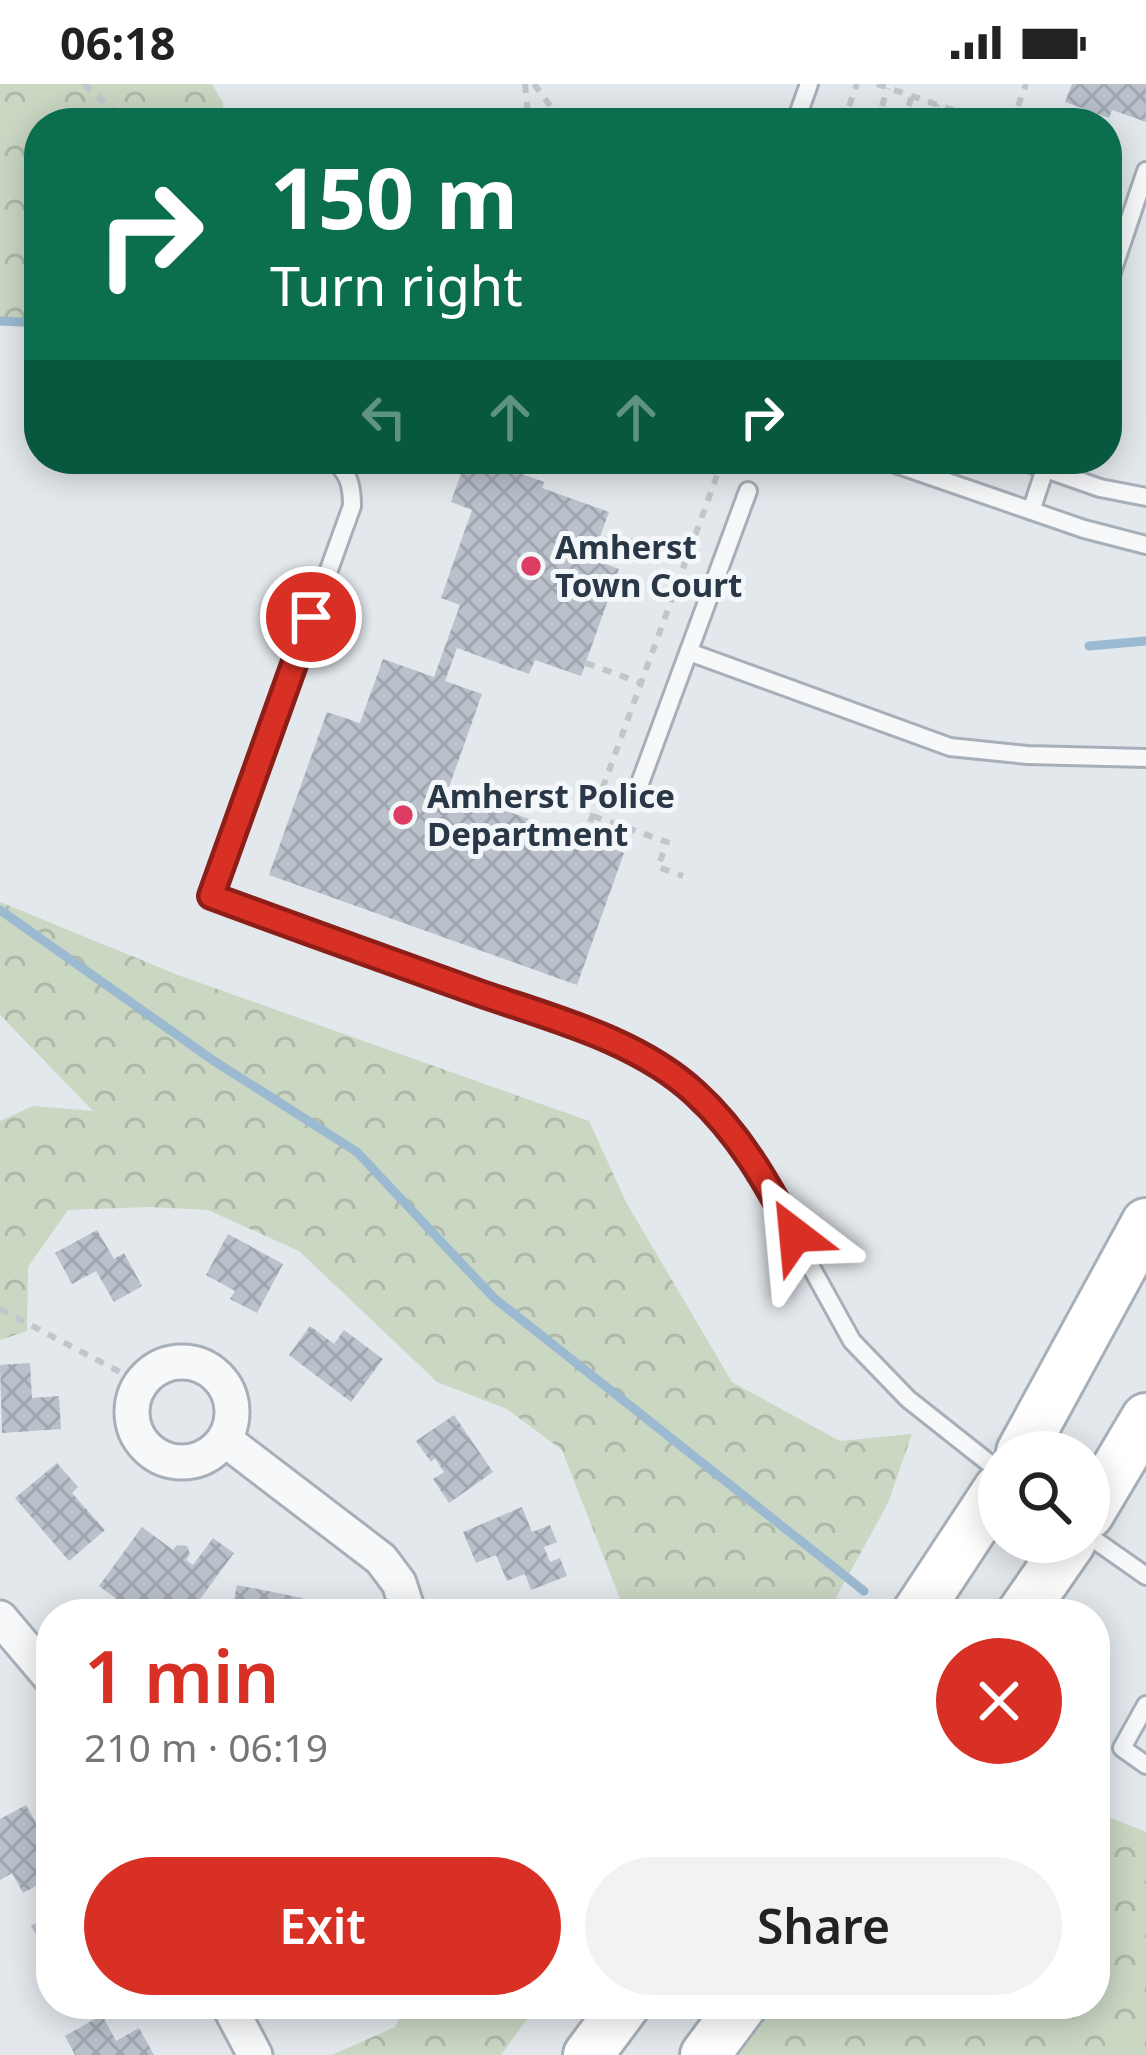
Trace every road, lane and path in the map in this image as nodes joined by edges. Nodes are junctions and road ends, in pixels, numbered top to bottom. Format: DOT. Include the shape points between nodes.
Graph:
graph roads {
  1 [pos="84,84"];
  2 [pos="530,84"];
  3 [pos="877,84"];
  4 [pos="888,88"];
  5 [pos="912,96"];
  6 [pos="937,104"];
  7 [pos="110,108"];
  8 [pos="550,108"];
  9 [pos="881,108"];
  10 [pos="908,108"];
  11 [pos="936,108"];
  12 [pos="946,108"];
  13 [pos="1146,171"];
  14 [pos="1122,242"];
  15 [pos="346,474"];
  16 [pos="717,474"];
  17 [pos="924,474"];
  18 [pos="1044,474"];
  19 [pos="1069,474"];
  20 [pos="748,490"];
  21 [pos="1146,496"];
  22 [pos="1031,511"];
  23 [pos="1146,545"];
  24 [pos="686,560"];
  25 [pos="598,562"];
  26 [pos="689,652"];
  27 [pos="586,663"];
  28 [pos="641,682"];
  29 [pos="1146,758"];
  30 [pos="634,802"];
  31 [pos="592,816"];
  32 [pos="584,839"];
  33 [pos="683,876"];
  34 [pos="1146,1223"];
  35 [pos="0,1309"];
  36 [pos="141,1383"];
  37 [pos="1146,1418"];
  38 [pos="1032,1431"];
  39 [pos="224,1439"];
  40 [pos="978,1454"];
  41 [pos="1110,1479"];
  42 [pos="978,1520"];
  43 [pos="1110,1551"];
  44 [pos="1056,1563"];
  45 [pos="1146,1576"];
  46 [pos="405,1599"];
  47 [pos="926,1599"];
  48 [pos="1031,1599"];
  49 [pos="0,1618"];
  50 [pos="36,1660"];
  51 [pos="1146,1705"];
  52 [pos="1146,1765"];
  53 [pos="236,2019"];
  54 [pos="615,2019"];
  55 [pos="732,2019"];
  56 [pos="255,2055"];
  57 [pos="589,2055"];
  58 [pos="705,2055"];
  1 -- 7 [label="path"];
  2 -- 8 [label="path"];
  3 -- 4 [label="path"];
  4 -- 5 [label="path"];
  4 -- 9 [label="path"];
  5 -- 6 [label="path"];
  5 -- 10 [label="path"];
  6 -- 11 [label="path"];
  6 -- 12 [label="path"];
  13 -- 14 [label="lane"];
  15 -- 40 [label="lane" via="352,506 211,896 570,1025 646,1058 692,1089 744,1146 852,1341"];
  16 -- 24 [label="path"];
  17 -- 22 [label="lane"];
  18 -- 22 [label="lane"];
  19 -- 21 [label="lane"];
  20 -- 26 [label="lane"];
  22 -- 23 [label="lane"];
  24 -- 25 [label="path" via="608,533"];
  24 -- 28 [label="path"];
  26 -- 29 [label="lane" via="950,747"];
  26 -- 30 [label="lane"];
  27 -- 28 [label="path"];
  28 -- 31 [label="path"];
  31 -- 32 [label="path"];
  31 -- 33 [label="path" via="667,842 658,867"];
  34 -- 38 [label="main road"];
  35 -- 36 [label="path"];
  36 -- 39 [label="street" via="171,1363 210,1371 232,1406"];
  36 -- 39 [label="street" via="131,1411 153,1452 200,1459"];
  37 -- 41 [label="main road"];
  39 -- 46 [label="street" via="381,1559"];
  42 -- 47 [label="main road"];
  43 -- 45 [label="lane"];
  44 -- 48 [label="main road"];
  49 -- 50 [label="street"];
  51 -- 52 [label="lane" via="1122,1748"];
  53 -- 56 [label="street"];
  54 -- 57 [label="main road"];
  55 -- 58 [label="main road"];
}
